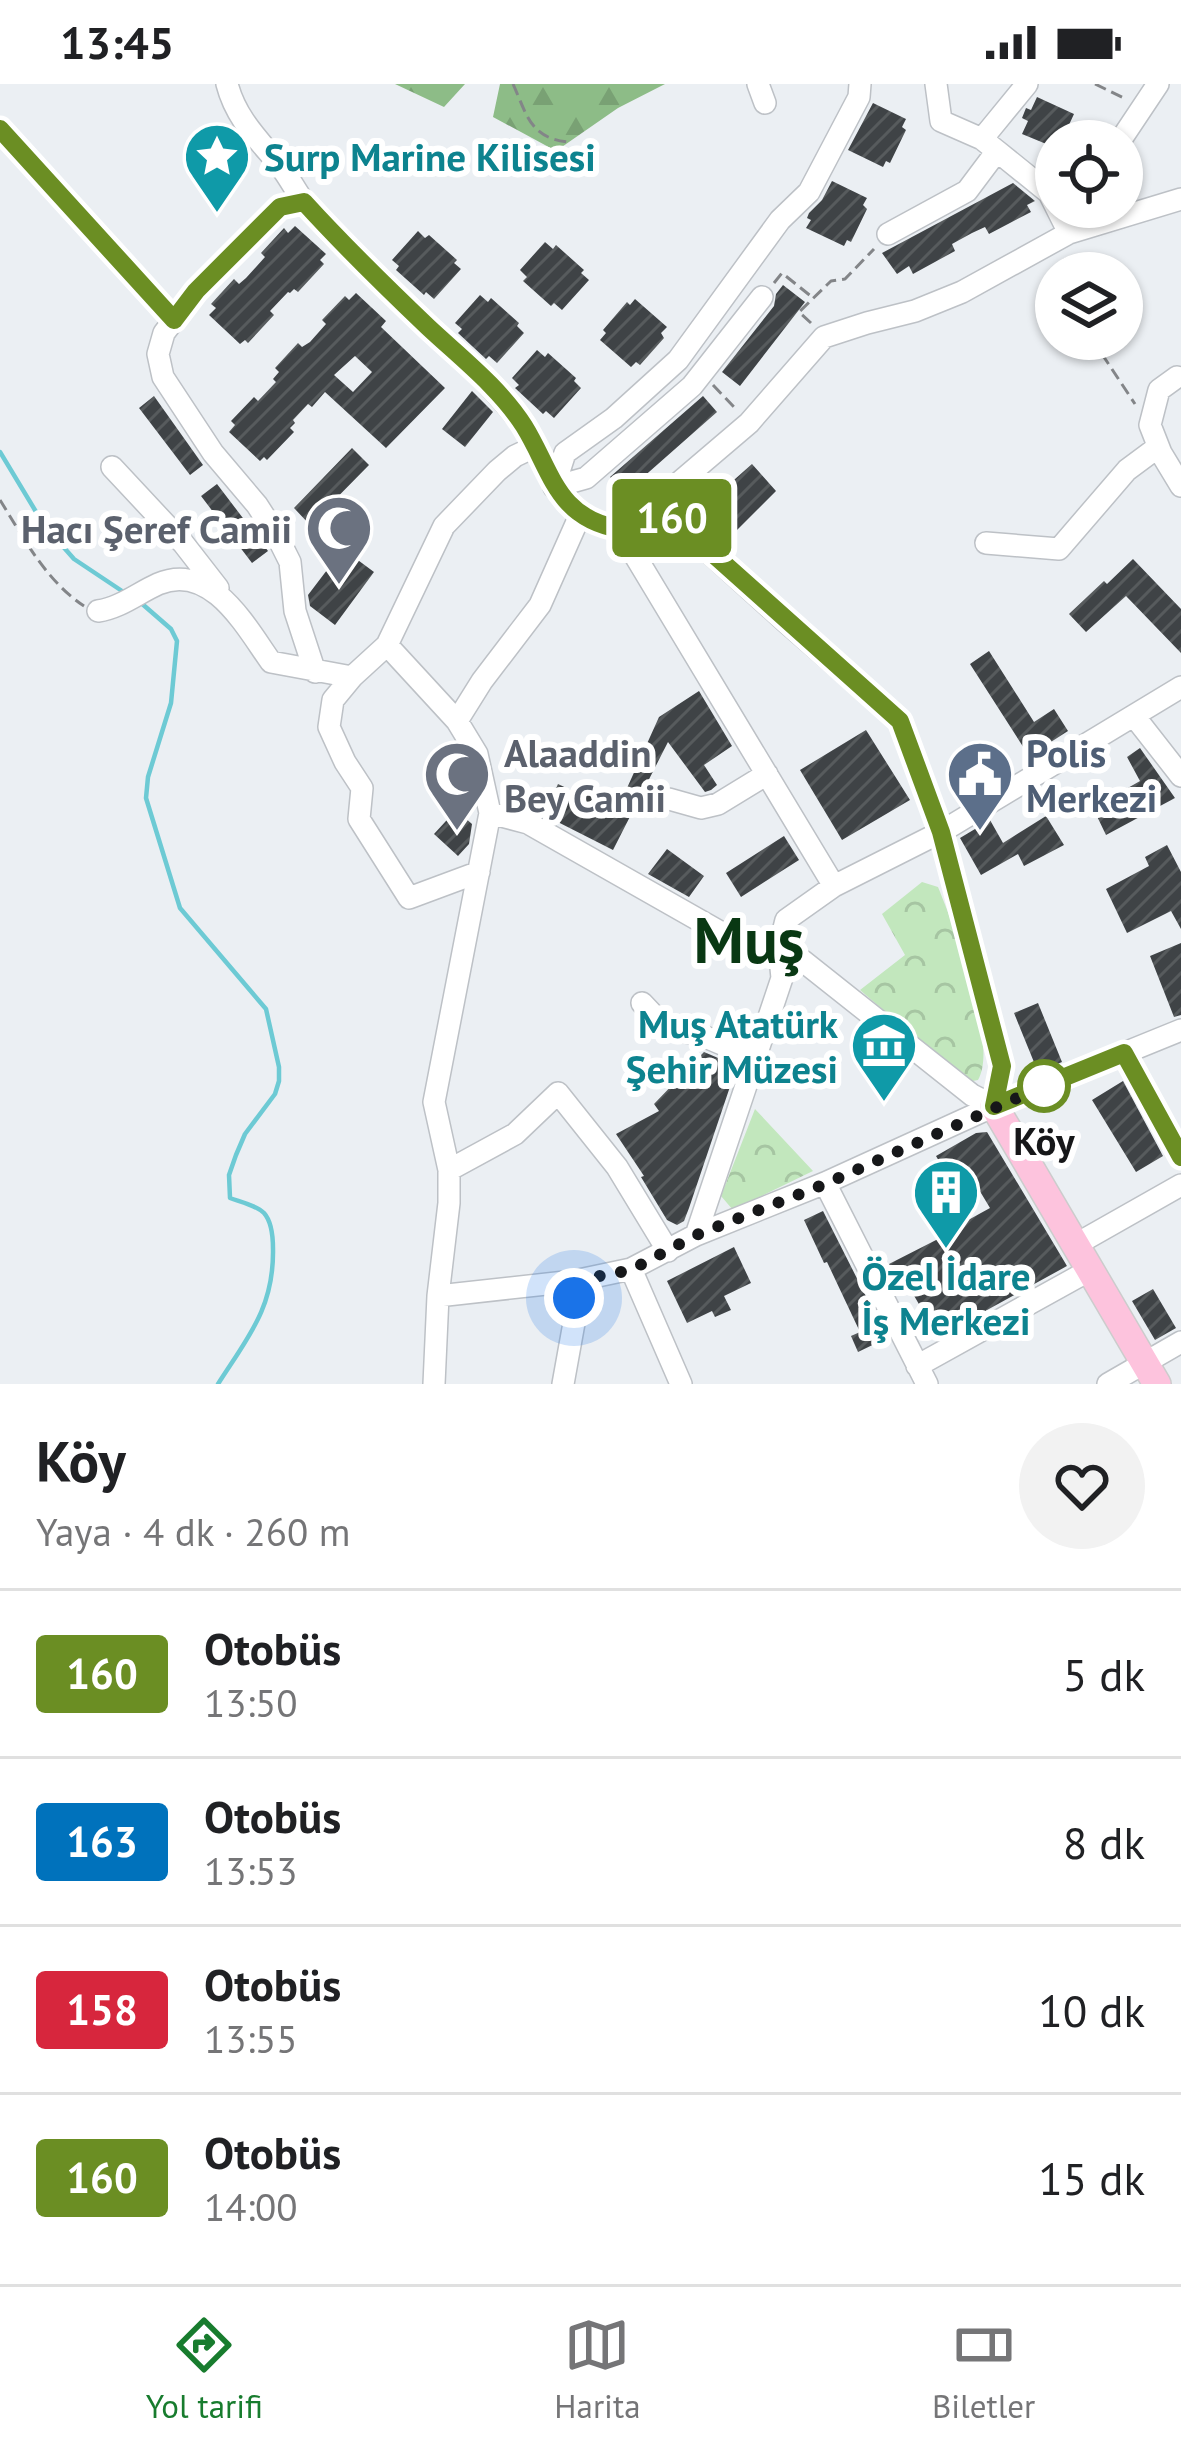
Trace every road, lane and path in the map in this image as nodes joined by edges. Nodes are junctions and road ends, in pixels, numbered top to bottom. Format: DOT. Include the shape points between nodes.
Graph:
graph roads {
  1 [pos="227,84"];
  2 [pos="513,84"];
  3 [pos="936,84"];
  4 [pos="1027,84"];
  5 [pos="1095,84"];
  6 [pos="1158,84"];
  7 [pos="861,88"];
  8 [pos="1144,107"];
  9 [pos="1135,120"];
  10 [pos="0,129"];
  11 [pos="568,142"];
  12 [pos="989,145"];
  13 [pos="1035,182"];
  14 [pos="1181,199"];
  15 [pos="304,202"];
  16 [pos="1143,211"];
  17 [pos="1059,228"];
  18 [pos="888,235"];
  19 [pos="782,273"];
  20 [pos="762,296"];
  21 [pos="813,298"];
  22 [pos="800,312"];
  23 [pos="174,320"];
  24 [pos="1103,360"];
  25 [pos="703,373"];
  26 [pos="1177,377"];
  27 [pos="749,423"];
  28 [pos="1154,436"];
  29 [pos="534,447"];
  30 [pos="112,467"];
  31 [pos="1181,486"];
  32 [pos="554,488"];
  33 [pos="0,500"];
  34 [pos="655,502"];
  35 [pos="581,513"];
  36 [pos="620,529"];
  37 [pos="986,543"];
  38 [pos="104,610"];
  39 [pos="236,613"];
  40 [pos="387,645"];
  41 [pos="316,672"];
  42 [pos="352,676"];
  43 [pos="1181,687"];
  44 [pos="1134,716"];
  45 [pos="458,721"];
  46 [pos="767,774"];
  47 [pos="1181,776"];
  48 [pos="669,799"];
  49 [pos="490,813"];
  50 [pos="941,832"];
  51 [pos="479,872"];
  52 [pos="835,886"];
  53 [pos="779,948"];
  54 [pos="642,1003"];
  55 [pos="1181,1030"];
  56 [pos="1124,1053"];
  57 [pos="755,1058"];
  58 [pos="994,1106"];
  59 [pos="1181,1157"];
  60 [pos="449,1170"];
  61 [pos="825,1184"];
  62 [pos="1181,1185"];
  63 [pos="696,1235"];
  64 [pos="1076,1245"];
  65 [pos="668,1251"];
  66 [pos="631,1270"];
  67 [pos="1090,1270"];
  68 [pos="574,1281"];
  69 [pos="438,1296"];
  70 [pos="1181,1342"];
  71 [pos="1151,1373"];
  72 [pos="922,1375"];
  73 [pos="434,1384"];
  74 [pos="563,1384"];
  75 [pos="681,1384"];
  76 [pos="1108,1384"];
  1 -- 15 [label="street" via="234,108"];
  2 -- 11 [label="path" via="534,129"];
  3 -- 12 [label="street" via="941,121"];
  4 -- 12 [label="street"];
  5 -- 8 [label="path"];
  6 -- 8 [label="street"];
  7 -- 32 [label="street" via="809,193 780,220 678,360 565,453"];
  8 -- 9 [label="street"];
  10 -- 23 [label="street"];
  12 -- 13 [label="street"];
  12 -- 18 [label="street" via="967,191"];
  14 -- 16 [label="street"];
  15 -- 23 [label="street" via="280,207"];
  15 -- 29 [label="street" via="485,381"];
  17 -- 27 [label="street" via="962,292 824,337"];
  18 -- 21 [label="path" via="845,279"];
  19 -- 21 [label="path"];
  20 -- 25 [label="street"];
  21 -- 22 [label="path"];
  23 -- 41 [label="street" via="158,354 163,377 277,536"];
  24 -- 28 [label="path"];
  25 -- 27 [label="path"];
  25 -- 32 [label="street" via="586,478"];
  26 -- 28 [label="street" via="1159,391"];
  27 -- 34 [label="street"];
  28 -- 31 [label="street"];
  28 -- 37 [label="street" via="1059,549"];
  29 -- 32 [label="street"];
  29 -- 40 [label="street" via="497,471 445,526"];
  30 -- 39 [label="street"];
  32 -- 35 [label="street"];
  33 -- 38 [label="path" via="69,596"];
  34 -- 36 [label="street"];
  34 -- 50 [label="street" via="900,721"];
  35 -- 36 [label="street"];
  35 -- 45 [label="street" via="539,605"];
  36 -- 46 [label="street"];
  38 -- 39 [label="street" via="187,578"];
  39 -- 41 [label="street" via="272,662"];
  40 -- 42 [label="street"];
  40 -- 45 [label="street"];
  41 -- 42 [label="street"];
  42 -- 51 [label="street" via="333,700 329,728 362,788 359,819 409,898"];
  43 -- 44 [label="street"];
  44 -- 47 [label="street"];
  44 -- 50 [label="street"];
  45 -- 49 [label="street" via="476,754"];
  46 -- 48 [label="street" via="718,804"];
  46 -- 52 [label="street"];
  49 -- 51 [label="street"];
  49 -- 53 [label="street" via="528,823 741,944"];
  50 -- 52 [label="street"];
  50 -- 58 [label="street" via="1002,1066"];
  51 -- 60 [label="street" via="434,1102"];
  52 -- 53 [label="street" via="786,920"];
  53 -- 57 [label="street" via="782,978"];
  53 -- 58 [label="street"];
  54 -- 57 [label="street" via="675,1031"];
  55 -- 56 [label="street"];
  56 -- 58 [label="street"];
  56 -- 59 [label="street"];
  57 -- 63 [label="street"];
  58 -- 61 [label="street"];
  58 -- 64 [label="main road"];
  60 -- 65 [label="street" via="515,1134 558,1093 617,1167"];
  60 -- 69 [label="street"];
  61 -- 63 [label="street"];
  61 -- 72 [label="street"];
  62 -- 64 [label="street"];
  63 -- 65 [label="street"];
  64 -- 67 [label="main road"];
  65 -- 66 [label="street"];
  66 -- 68 [label="street"];
  66 -- 75 [label="street"];
  67 -- 71 [label="main road"];
  67 -- 72 [label="street"];
  68 -- 69 [label="street"];
  68 -- 74 [label="street"];
  69 -- 73 [label="street"];
  70 -- 71 [label="street"];
  71 -- 76 [label="street"];
}
